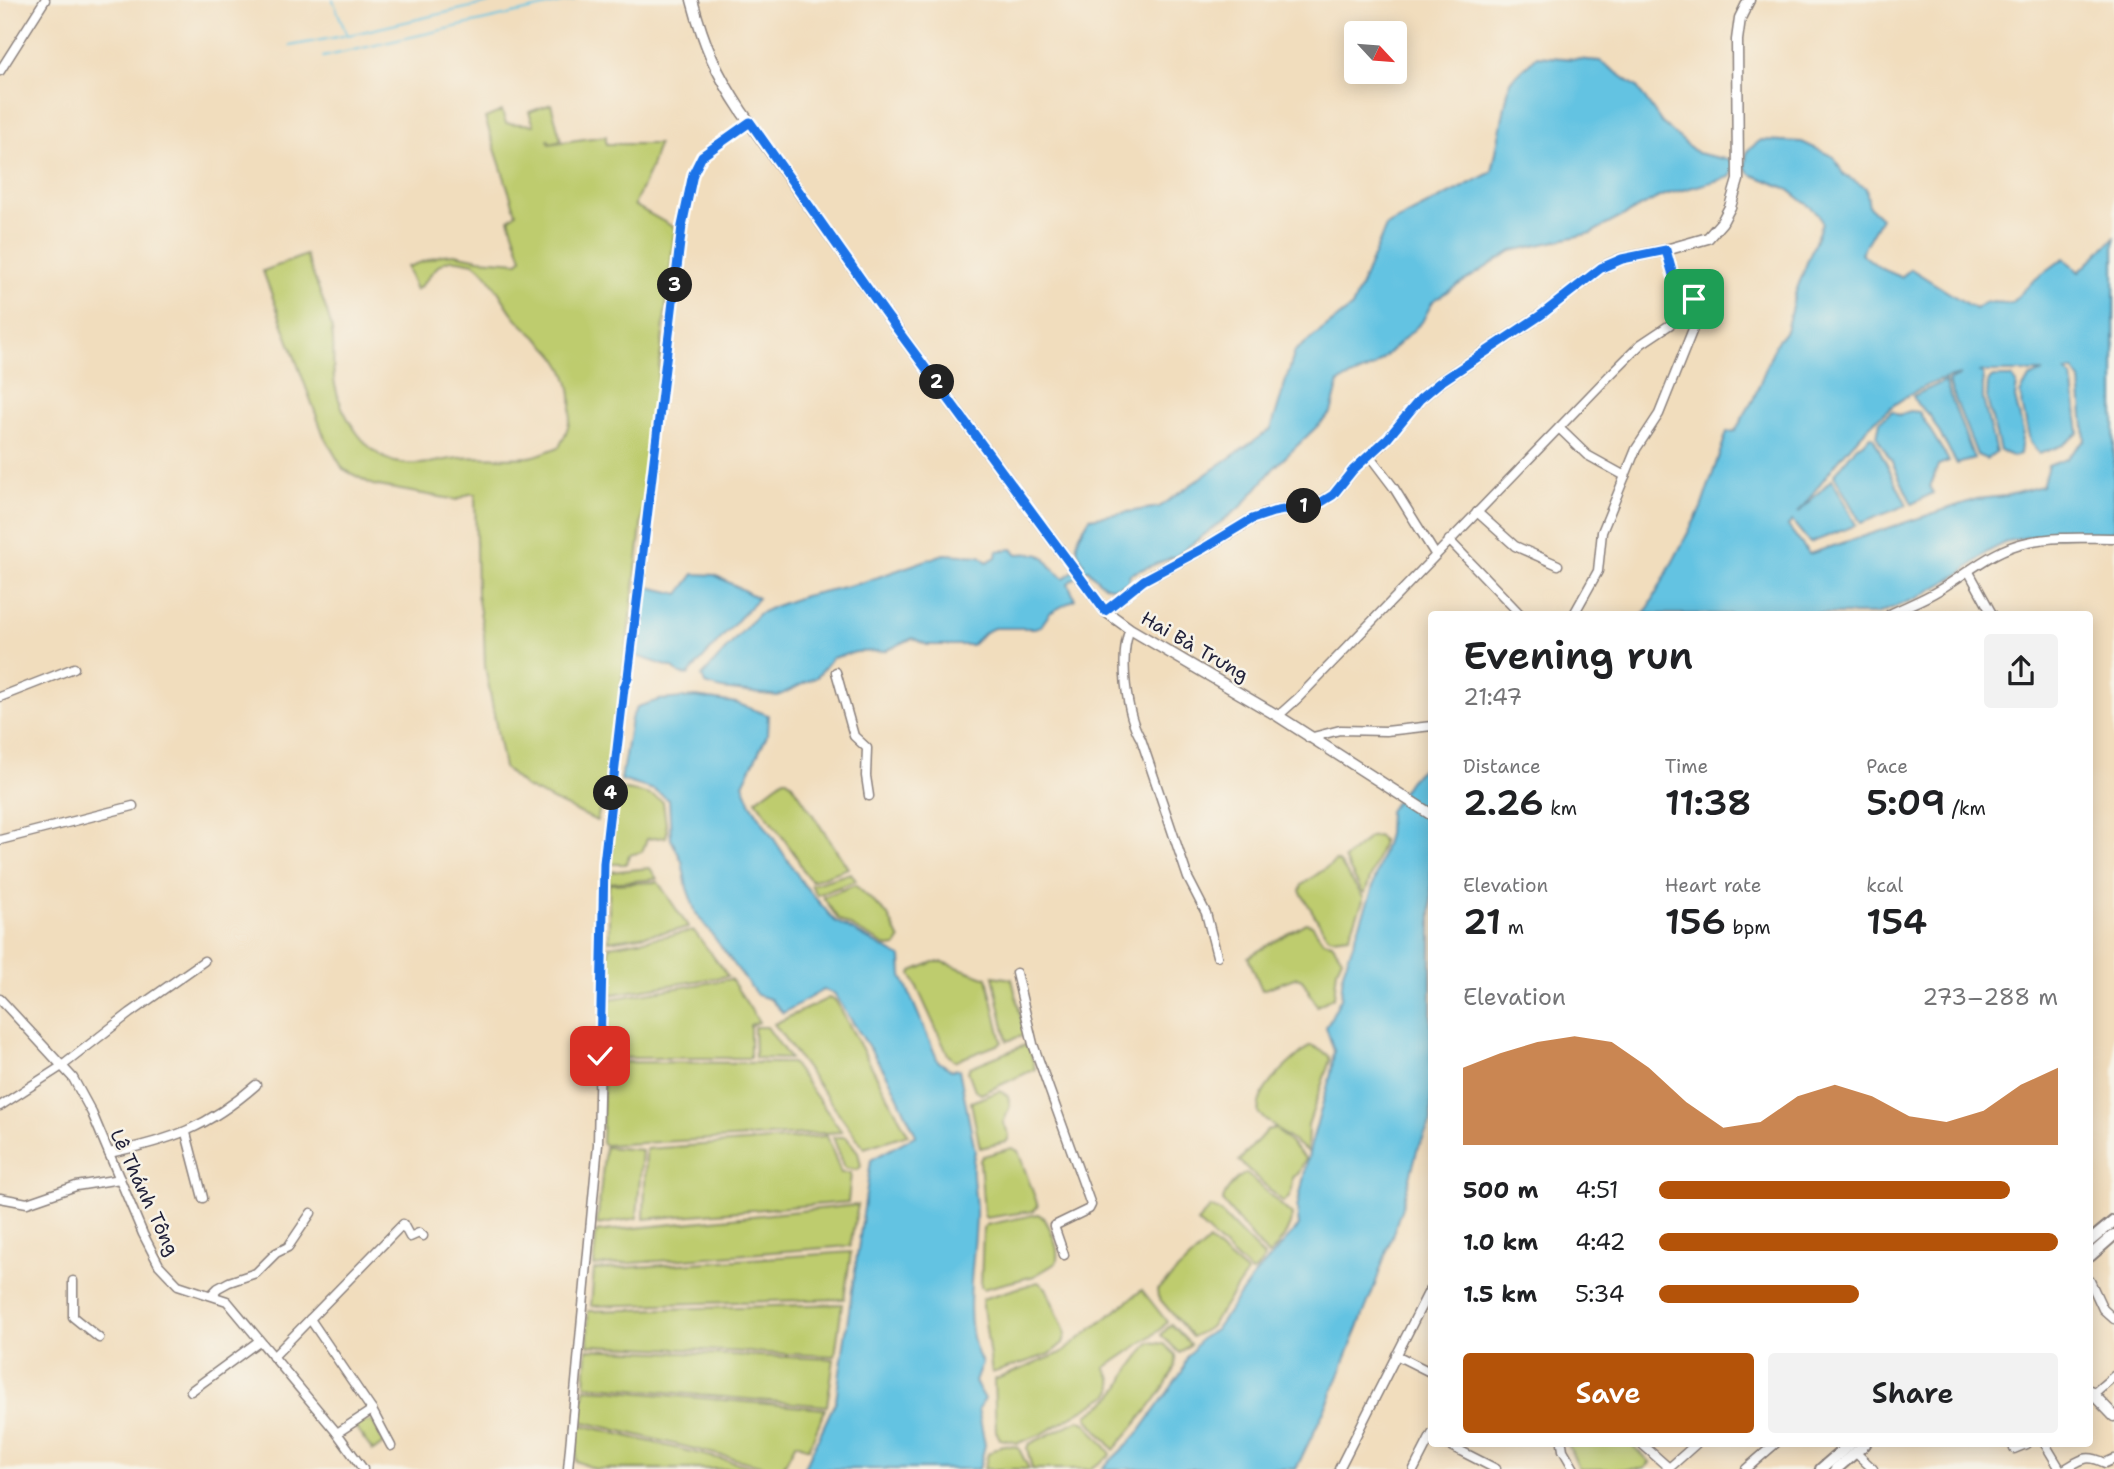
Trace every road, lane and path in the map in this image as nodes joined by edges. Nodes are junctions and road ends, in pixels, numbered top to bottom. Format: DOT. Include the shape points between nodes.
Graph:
graph roads {
  1 [pos="45,0"];
  2 [pos="692,0"];
  3 [pos="1749,0"];
  4 [pos="0,71"];
  5 [pos="750,122"];
  6 [pos="1666,250"];
  7 [pos="1694,299"];
  8 [pos="1559,428"];
  9 [pos="1369,455"];
  10 [pos="1625,476"];
  11 [pos="1477,512"];
  12 [pos="2114,538"];
  13 [pos="1449,540"];
  14 [pos="1435,554"];
  15 [pos="1558,565"];
  16 [pos="1969,572"];
  17 [pos="1105,611"];
  18 [pos="1517,611"];
  19 [pos="1576,611"];
  20 [pos="1896,611"];
  21 [pos="1990,611"];
  22 [pos="1130,629"];
  23 [pos="74,668"];
  24 [pos="836,672"];
  25 [pos="0,697"];
  26 [pos="1278,716"];
  27 [pos="1428,726"];
  28 [pos="1309,738"];
  29 [pos="869,796"];
  30 [pos="133,806"];
  31 [pos="1428,813"];
  32 [pos="0,840"];
  33 [pos="1217,956"];
  34 [pos="204,961"];
  35 [pos="1016,973"];
  36 [pos="0,999"];
  37 [pos="62,1066"];
  38 [pos="257,1085"];
  39 [pos="0,1106"];
  40 [pos="186,1133"];
  41 [pos="109,1153"];
  42 [pos="120,1179"];
  43 [pos="0,1198"];
  44 [pos="203,1198"];
  45 [pos="311,1213"];
  46 [pos="2114,1221"];
  47 [pos="423,1236"];
  48 [pos="2114,1236"];
  49 [pos="2093,1238"];
  50 [pos="2093,1254"];
  51 [pos="1064,1255"];
  52 [pos="73,1281"];
  53 [pos="2093,1287"];
  54 [pos="1428,1293"];
  55 [pos="211,1296"];
  56 [pos="310,1319"];
  57 [pos="2114,1319"];
  58 [pos="99,1338"];
  59 [pos="259,1340"];
  60 [pos="1396,1355"];
  61 [pos="273,1357"];
  62 [pos="1428,1371"];
  63 [pos="2114,1376"];
  64 [pos="191,1391"];
  65 [pos="2093,1391"];
  66 [pos="2093,1394"];
  67 [pos="372,1410"];
  68 [pos="2114,1416"];
  69 [pos="337,1433"];
  70 [pos="1428,1441"];
  71 [pos="391,1446"];
  72 [pos="1453,1447"];
  73 [pos="1562,1447"];
  74 [pos="1645,1447"];
  75 [pos="1692,1447"];
  76 [pos="1772,1447"];
  77 [pos="1849,1447"];
  78 [pos="1849,1447"];
  79 [pos="1851,1447"];
  80 [pos="2019,1447"];
  81 [pos="2047,1447"];
  82 [pos="2014,1449"];
  83 [pos="2114,1459"];
  84 [pos="1668,1468"];
  85 [pos="363,1469"];
  86 [pos="568,1469"];
  87 [pos="1339,1469"];
  88 [pos="1414,1469"];
  89 [pos="1496,1469"];
  90 [pos="1574,1469"];
  91 [pos="1746,1469"];
  92 [pos="1821,1469"];
  93 [pos="1836,1469"];
  94 [pos="1872,1469"];
  95 [pos="2062,1469"];
  1 -- 4 [label="street"];
  2 -- 5 [label="street, Hai Bà Trưng" via="703,41 721,80"];
  3 -- 6 [label="street" via="1737,40 1738,180 1730,207 1708,238"];
  5 -- 17 [label="street, Hai Bà Trưng"];
  5 -- 86 [label="street" via="702,156 693,174 682,226 611,790 598,1144"];
  6 -- 7 [label="street" via="1676,286"];
  6 -- 9 [label="street" via="1631,256 1601,268 1541,315 1439,383"];
  7 -- 8 [label="street" via="1677,320 1641,344"];
  7 -- 10 [label="street" via="1699,309 1694,325 1659,414"];
  8 -- 10 [label="street" via="1587,455"];
  8 -- 11 [label="street"];
  9 -- 14 [label="street"];
  9 -- 17 [label="street" via="1320,503 1252,519 1144,580"];
  10 -- 19 [label="street" via="1602,532 1598,571"];
  11 -- 13 [label="street"];
  11 -- 15 [label="street" via="1514,546"];
  12 -- 16 [label="street" via="2030,541 1984,558"];
  13 -- 14 [label="street"];
  13 -- 18 [label="street"];
  14 -- 26 [label="street"];
  16 -- 20 [label="street"];
  16 -- 21 [label="street"];
  17 -- 22 [label="street, Hai Bà Trưng"];
  22 -- 26 [label="street, Hai Bà Trưng"];
  22 -- 33 [label="street" via="1125,672 1135,731 1188,878 1206,913"];
  23 -- 25 [label="street"];
  24 -- 29 [label="street" via="854,736 866,748"];
  26 -- 28 [label="street, Hai Bà Trưng"];
  27 -- 28 [label="street" via="1340,730"];
  28 -- 31 [label="street, Hai Bà Trưng"];
  30 -- 32 [label="street"];
  34 -- 37 [label="street"];
  35 -- 51 [label="street" via="1033,1044 1091,1205 1054,1226"];
  36 -- 37 [label="street, Lê Thánh Tông"];
  37 -- 39 [label="street"];
  37 -- 41 [label="street, Lê Thánh Tông" via="73,1078"];
  38 -- 40 [label="street" via="234,1105"];
  40 -- 41 [label="street"];
  40 -- 44 [label="street"];
  41 -- 42 [label="street, Lê Thánh Tông"];
  42 -- 43 [label="street" via="76,1186 27,1203"];
  42 -- 55 [label="street, Lê Thánh Tông" via="159,1265 178,1285"];
  45 -- 55 [label="street" via="288,1247 256,1273 229,1282"];
  46 -- 49 [label="main road"];
  47 -- 56 [label="street" via="410,1237 403,1224"];
  48 -- 50 [label="main road"];
  52 -- 58 [label="street" via="73,1317"];
  53 -- 57 [label="street" via="2103,1309"];
  54 -- 60 [label="street"];
  55 -- 59 [label="street, Lê Thánh Tông" via="227,1301"];
  56 -- 61 [label="street"];
  56 -- 67 [label="street"];
  59 -- 61 [label="street, Lê Thánh Tông"];
  59 -- 64 [label="street"];
  60 -- 62 [label="street"];
  60 -- 87 [label="street"];
  61 -- 69 [label="street, Lê Thánh Tông"];
  63 -- 65 [label="street"];
  66 -- 68 [label="street"];
  67 -- 69 [label="street"];
  67 -- 71 [label="street"];
  69 -- 85 [label="street, Lê Thánh Tông"];
  70 -- 88 [label="street"];
  72 -- 89 [label="street"];
  73 -- 90 [label="street"];
  74 -- 84 [label="street"];
  75 -- 84 [label="street"];
  76 -- 91 [label="street"];
  77 -- 92 [label="main road"];
  78 -- 93 [label="main road"];
  79 -- 94 [label="street"];
  80 -- 82 [label="street"];
  81 -- 95 [label="street"];
  83 -- 95 [label="street" via="2105,1464 2086,1458"];
}
